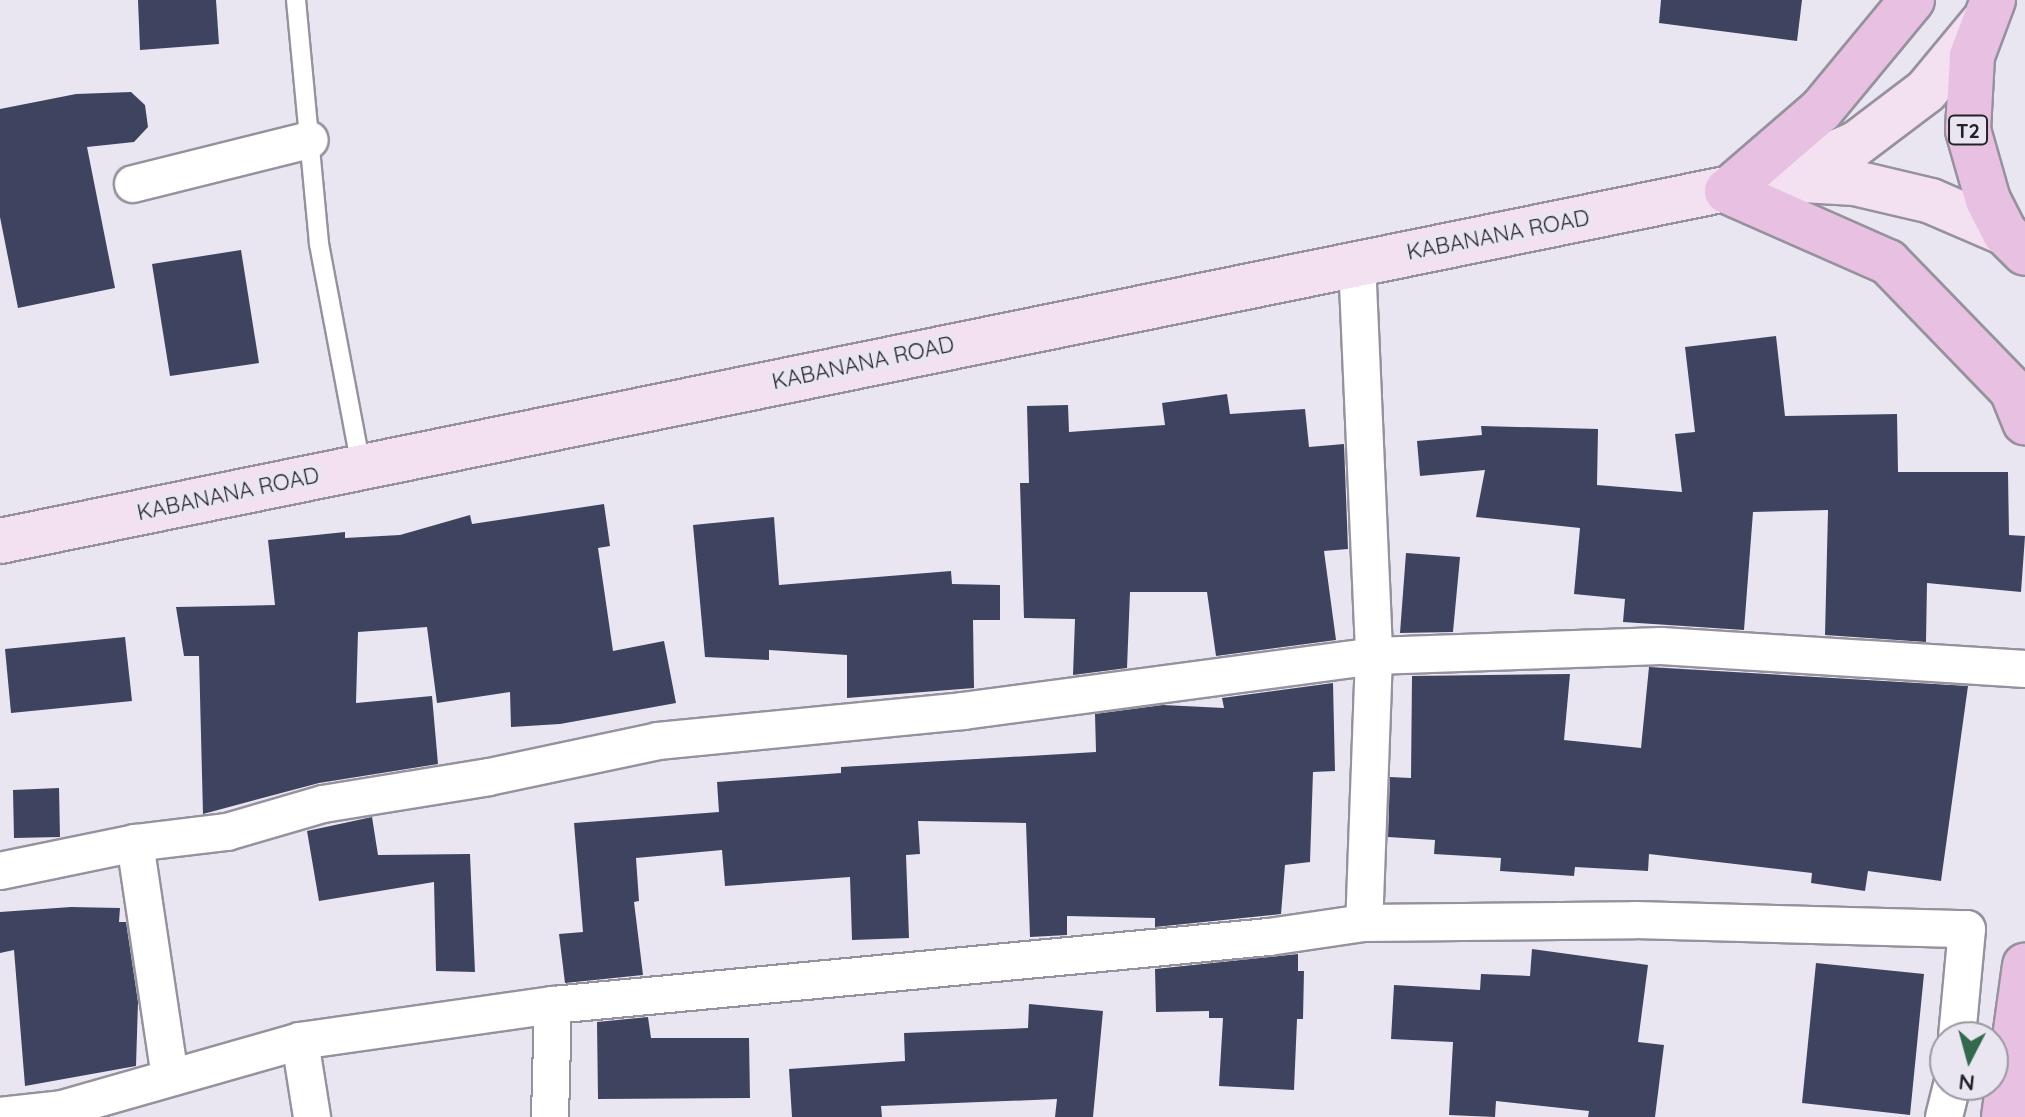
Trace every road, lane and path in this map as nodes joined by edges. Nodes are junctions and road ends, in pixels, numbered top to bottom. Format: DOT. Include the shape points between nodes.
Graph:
graph roads {
  1 [pos="296,0"];
  2 [pos="1912,0"];
  3 [pos="1988,11"];
  4 [pos="310,140"];
  5 [pos="1775,179"];
  6 [pos="133,184"];
  7 [pos="1727,191"];
  8 [pos="2015,243"];
  9 [pos="1357,261"];
  10 [pos="2025,422"];
  11 [pos="361,467"];
  12 [pos="0,541"];
  13 [pos="1374,656"];
  14 [pos="2025,669"];
  15 [pos="135,843"];
  16 [pos="0,871"];
  17 [pos="1364,923"];
  18 [pos="2025,965"];
  19 [pos="553,1005"];
  20 [pos="1958,1021"];
  21 [pos="300,1041"];
  22 [pos="170,1077"];
  23 [pos="0,1116"];
  24 [pos="312,1117"];
  25 [pos="550,1117"];
  26 [pos="2004,1117"];
  1 -- 4 [label="lane"];
  2 -- 7 [label="main road" via="1821,110"];
  3 -- 5 [label="street" via="1926,91 1856,144"];
  3 -- 8 [label="main road, T2" via="1967,90 1968,130 1975,166"];
  4 -- 6 [label="street"];
  4 -- 11 [label="lane" via="319,244"];
  5 -- 7 [label="street"];
  5 -- 8 [label="street" via="1855,183 1931,201"];
  7 -- 9 [label="street, KABANANA ROAD"];
  7 -- 10 [label="main road" via="1888,262 2012,390"];
  9 -- 11 [label="street, KABANANA ROAD"];
  9 -- 13 [label="street"];
  11 -- 12 [label="street, KABANANA ROAD"];
  13 -- 14 [label="street" via="1661,646"];
  13 -- 15 [label="street" via="963,711 658,741 489,777 323,804 227,832"];
  13 -- 17 [label="street"];
  15 -- 16 [label="street"];
  15 -- 22 [label="street"];
  17 -- 19 [label="street" via="1269,937"];
  17 -- 20 [label="street" via="1635,920 1967,929"];
  18 -- 26 [label="main road"];
  19 -- 21 [label="street"];
  19 -- 25 [label="street"];
  21 -- 22 [label="street"];
  21 -- 24 [label="street"];
  22 -- 23 [label="street" via="62,1109"];
}
